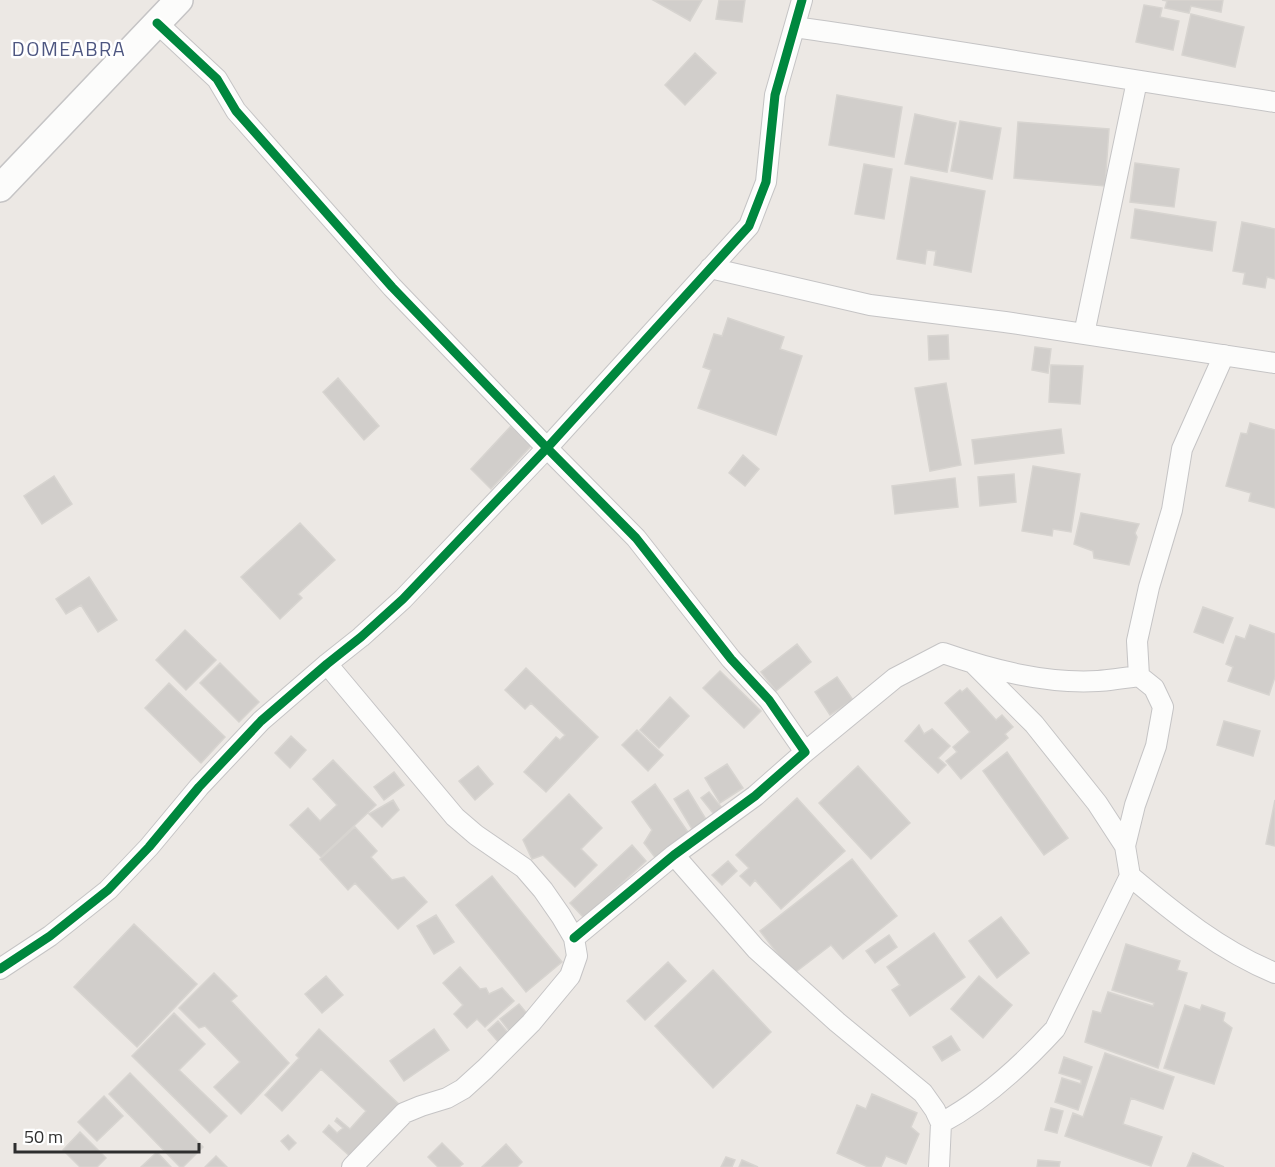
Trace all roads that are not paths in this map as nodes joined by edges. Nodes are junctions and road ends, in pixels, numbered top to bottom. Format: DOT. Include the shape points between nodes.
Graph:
graph roads {
  1 [pos="179,0"];
  2 [pos="802,0"];
  3 [pos="157,23"];
  4 [pos="795,27"];
  5 [pos="1137,81"];
  6 [pos="1275,102"];
  7 [pos="0,188"];
  8 [pos="710,268"];
  9 [pos="1084,334"];
  10 [pos="1224,355"];
  11 [pos="1275,363"];
  12 [pos="547,448"];
  13 [pos="973,663"];
  14 [pos="327,664"];
  15 [pos="1139,676"];
  16 [pos="805,752"];
  17 [pos="1125,846"];
  18 [pos="674,855"];
  19 [pos="1130,876"];
  20 [pos="574,938"];
  21 [pos="0,969"];
  22 [pos="1275,973"];
  23 [pos="941,1124"];
  24 [pos="352,1167"];
  25 [pos="939,1167"];
  1 -- 3 [label="street"];
  2 -- 4 [label="street"];
  3 -- 7 [label="street"];
  3 -- 12 [label="street" via="217,79 236,111 309,196"];
  4 -- 5 [label="street"];
  4 -- 8 [label="street" via="775,95 765,182 749,226"];
  5 -- 6 [label="street"];
  5 -- 9 [label="street"];
  8 -- 9 [label="street" via="870,305"];
  8 -- 12 [label="street"];
  9 -- 10 [label="street"];
  10 -- 11 [label="street"];
  10 -- 15 [label="street" via="1182,449 1172,510 1137,641"];
  12 -- 14 [label="street" via="403,599"];
  12 -- 16 [label="street" via="636,538 769,700"];
  13 -- 15 [label="street" via="1035,678 1096,681"];
  13 -- 16 [label="street" via="943,653 895,678"];
  13 -- 17 [label="street" via="1034,724 1097,803"];
  14 -- 20 [label="street" via="455,817 524,868"];
  14 -- 21 [label="street" via="261,721 108,890"];
  15 -- 17 [label="street" via="1154,688 1162,706 1156,746"];
  16 -- 18 [label="street" via="755,796"];
  17 -- 19 [label="street"];
  18 -- 20 [label="street"];
  18 -- 23 [label="street" via="756,949 923,1093"];
  19 -- 22 [label="street" via="1210,937"];
  19 -- 23 [label="street" via="1055,1029 977,1101"];
  20 -- 24 [label="street" via="577,956 570,976 531,1023 463,1089 404,1113"];
  23 -- 25 [label="street"];
}
